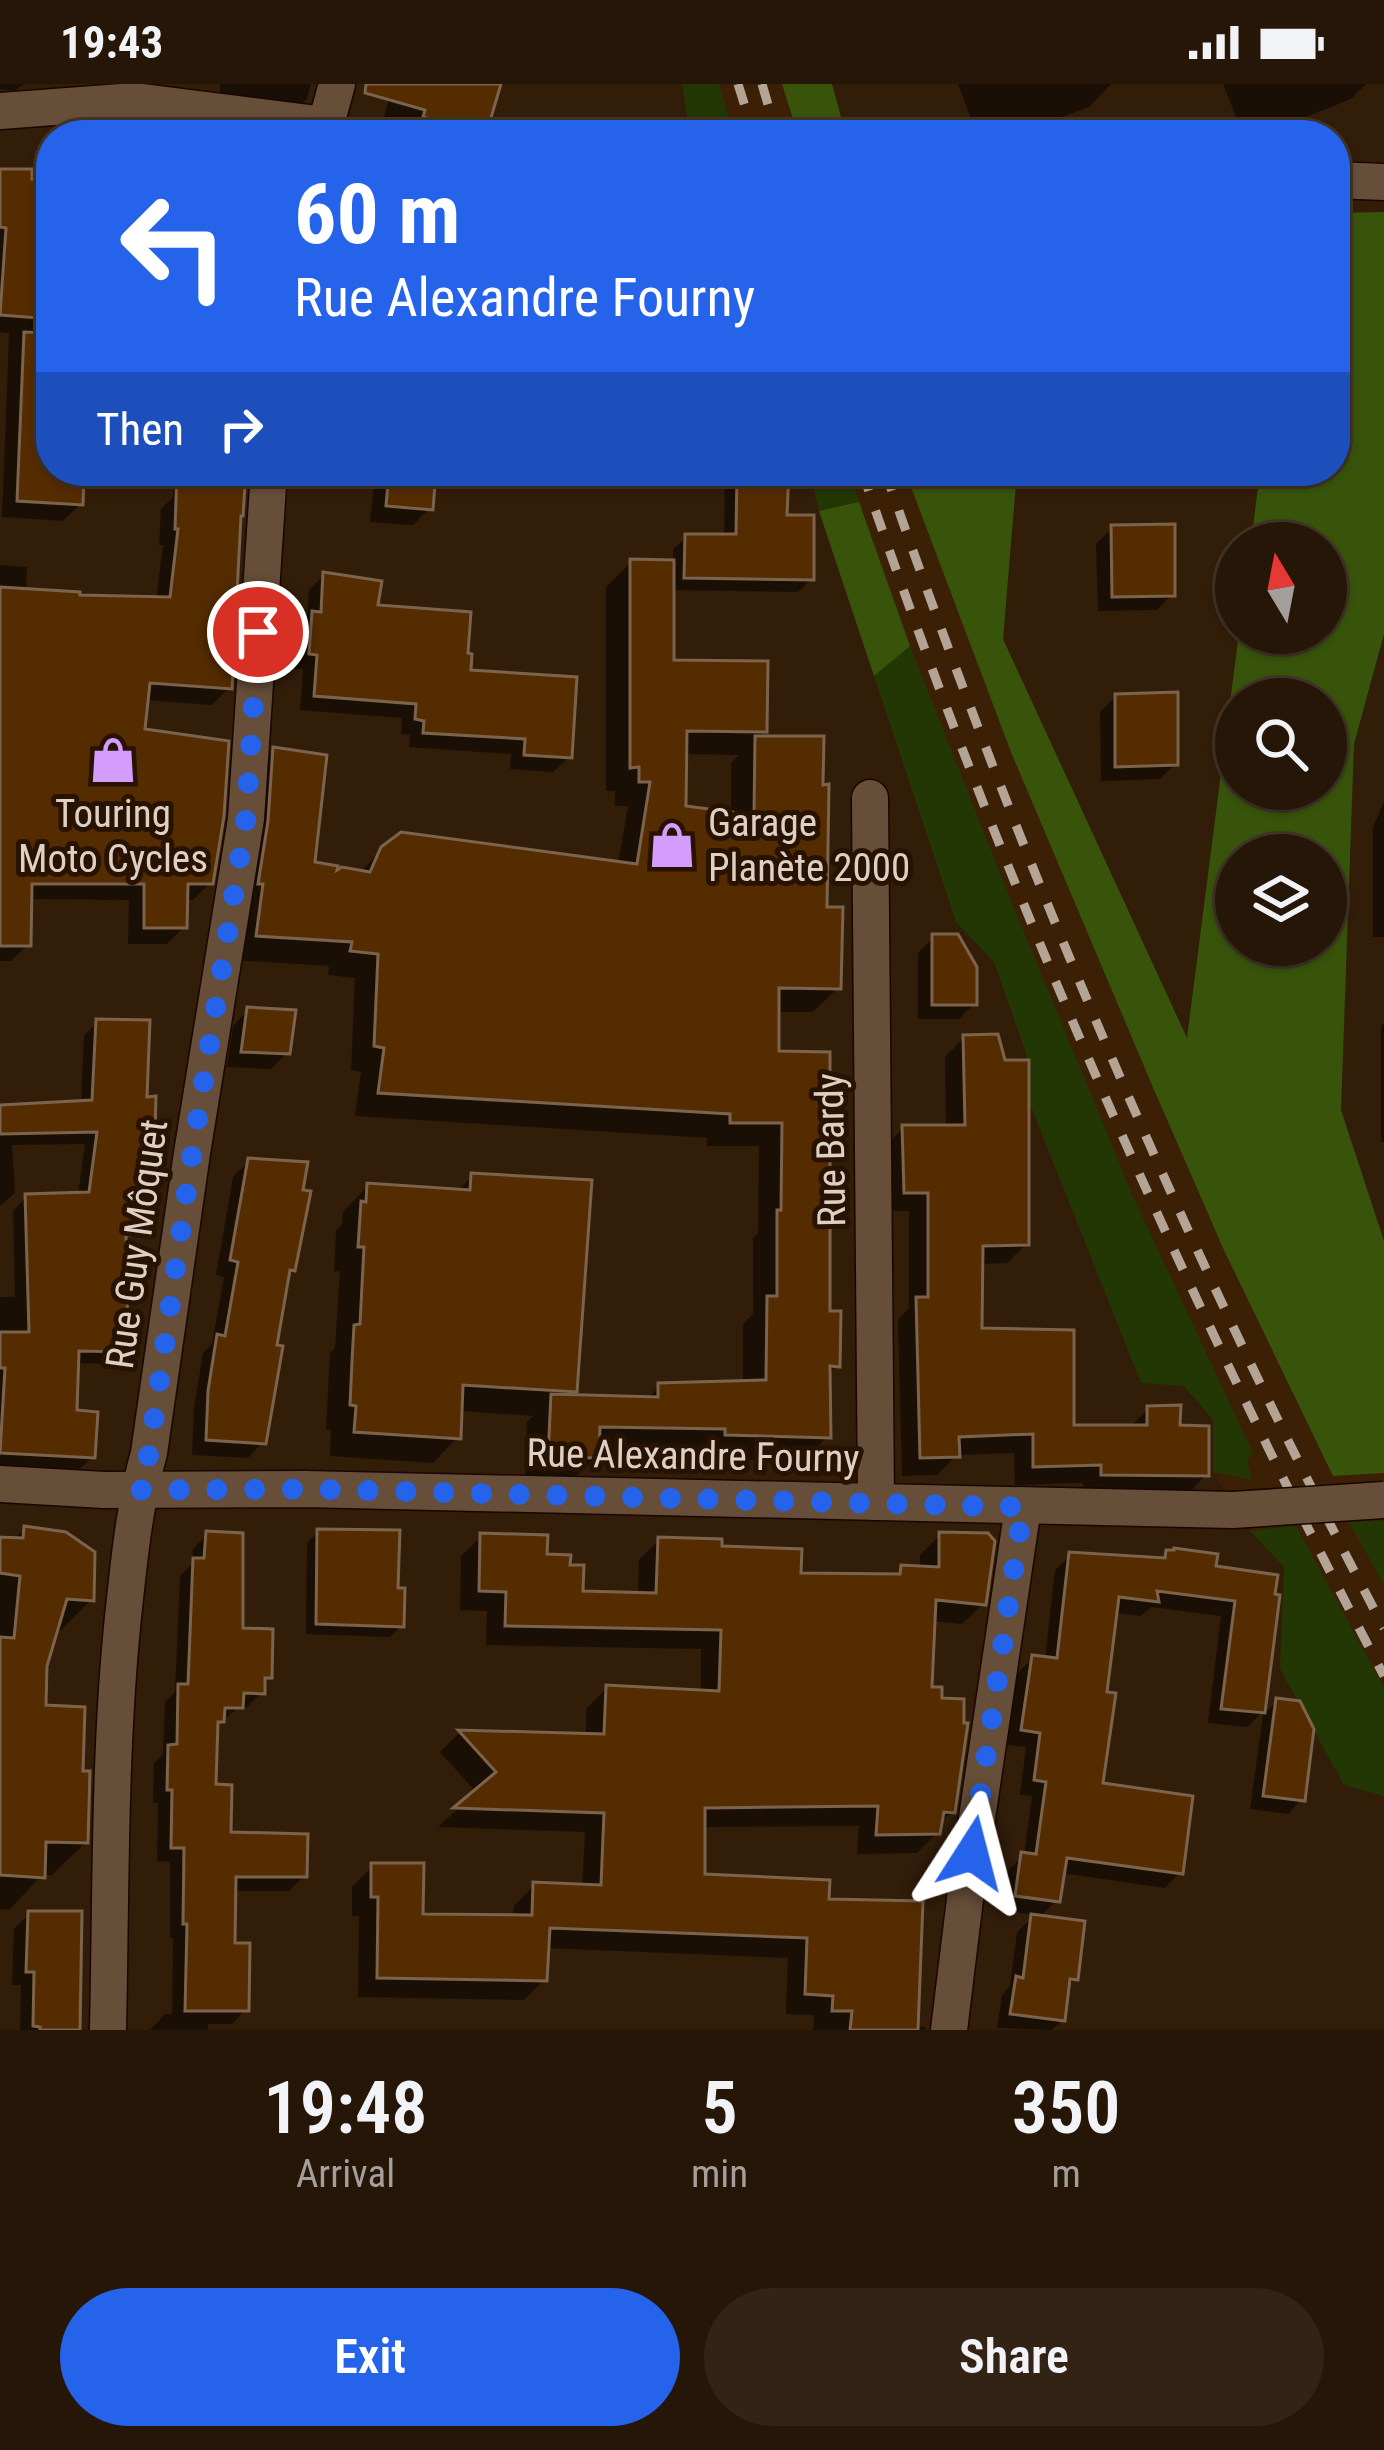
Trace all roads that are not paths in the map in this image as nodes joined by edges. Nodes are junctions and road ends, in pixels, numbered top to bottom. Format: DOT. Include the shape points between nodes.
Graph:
graph roads {
  1 [pos="338,84"];
  2 [pos="0,111"];
  3 [pos="258,120"];
  4 [pos="327,120"];
  5 [pos="1350,181"];
  6 [pos="1384,182"];
  7 [pos="268,486"];
  8 [pos="870,798"];
  9 [pos="0,1484"];
  10 [pos="139,1490"];
  11 [pos="1384,1500"];
  12 [pos="876,1502"];
  13 [pos="1023,1507"];
  14 [pos="107,2030"];
  15 [pos="949,2030"];
  1 -- 4 [label="street"];
  2 -- 3 [label="street" via="134,101"];
  5 -- 6 [label="street"];
  7 -- 10 [label="street, Rue Guy Môquet" via="246,819"];
  8 -- 12 [label="street, Rue Bardy"];
  9 -- 10 [label="street, Rue Alexandre Fourny"];
  10 -- 12 [label="street, Rue Alexandre Fourny"];
  10 -- 14 [label="street, Rue Guy Môquet" via="116,1688"];
  11 -- 13 [label="street, Rue Alexandre Fourny, bridge" via="1233,1510"];
  12 -- 13 [label="street, Rue Alexandre Fourny"];
  13 -- 15 [label="street"];
}
